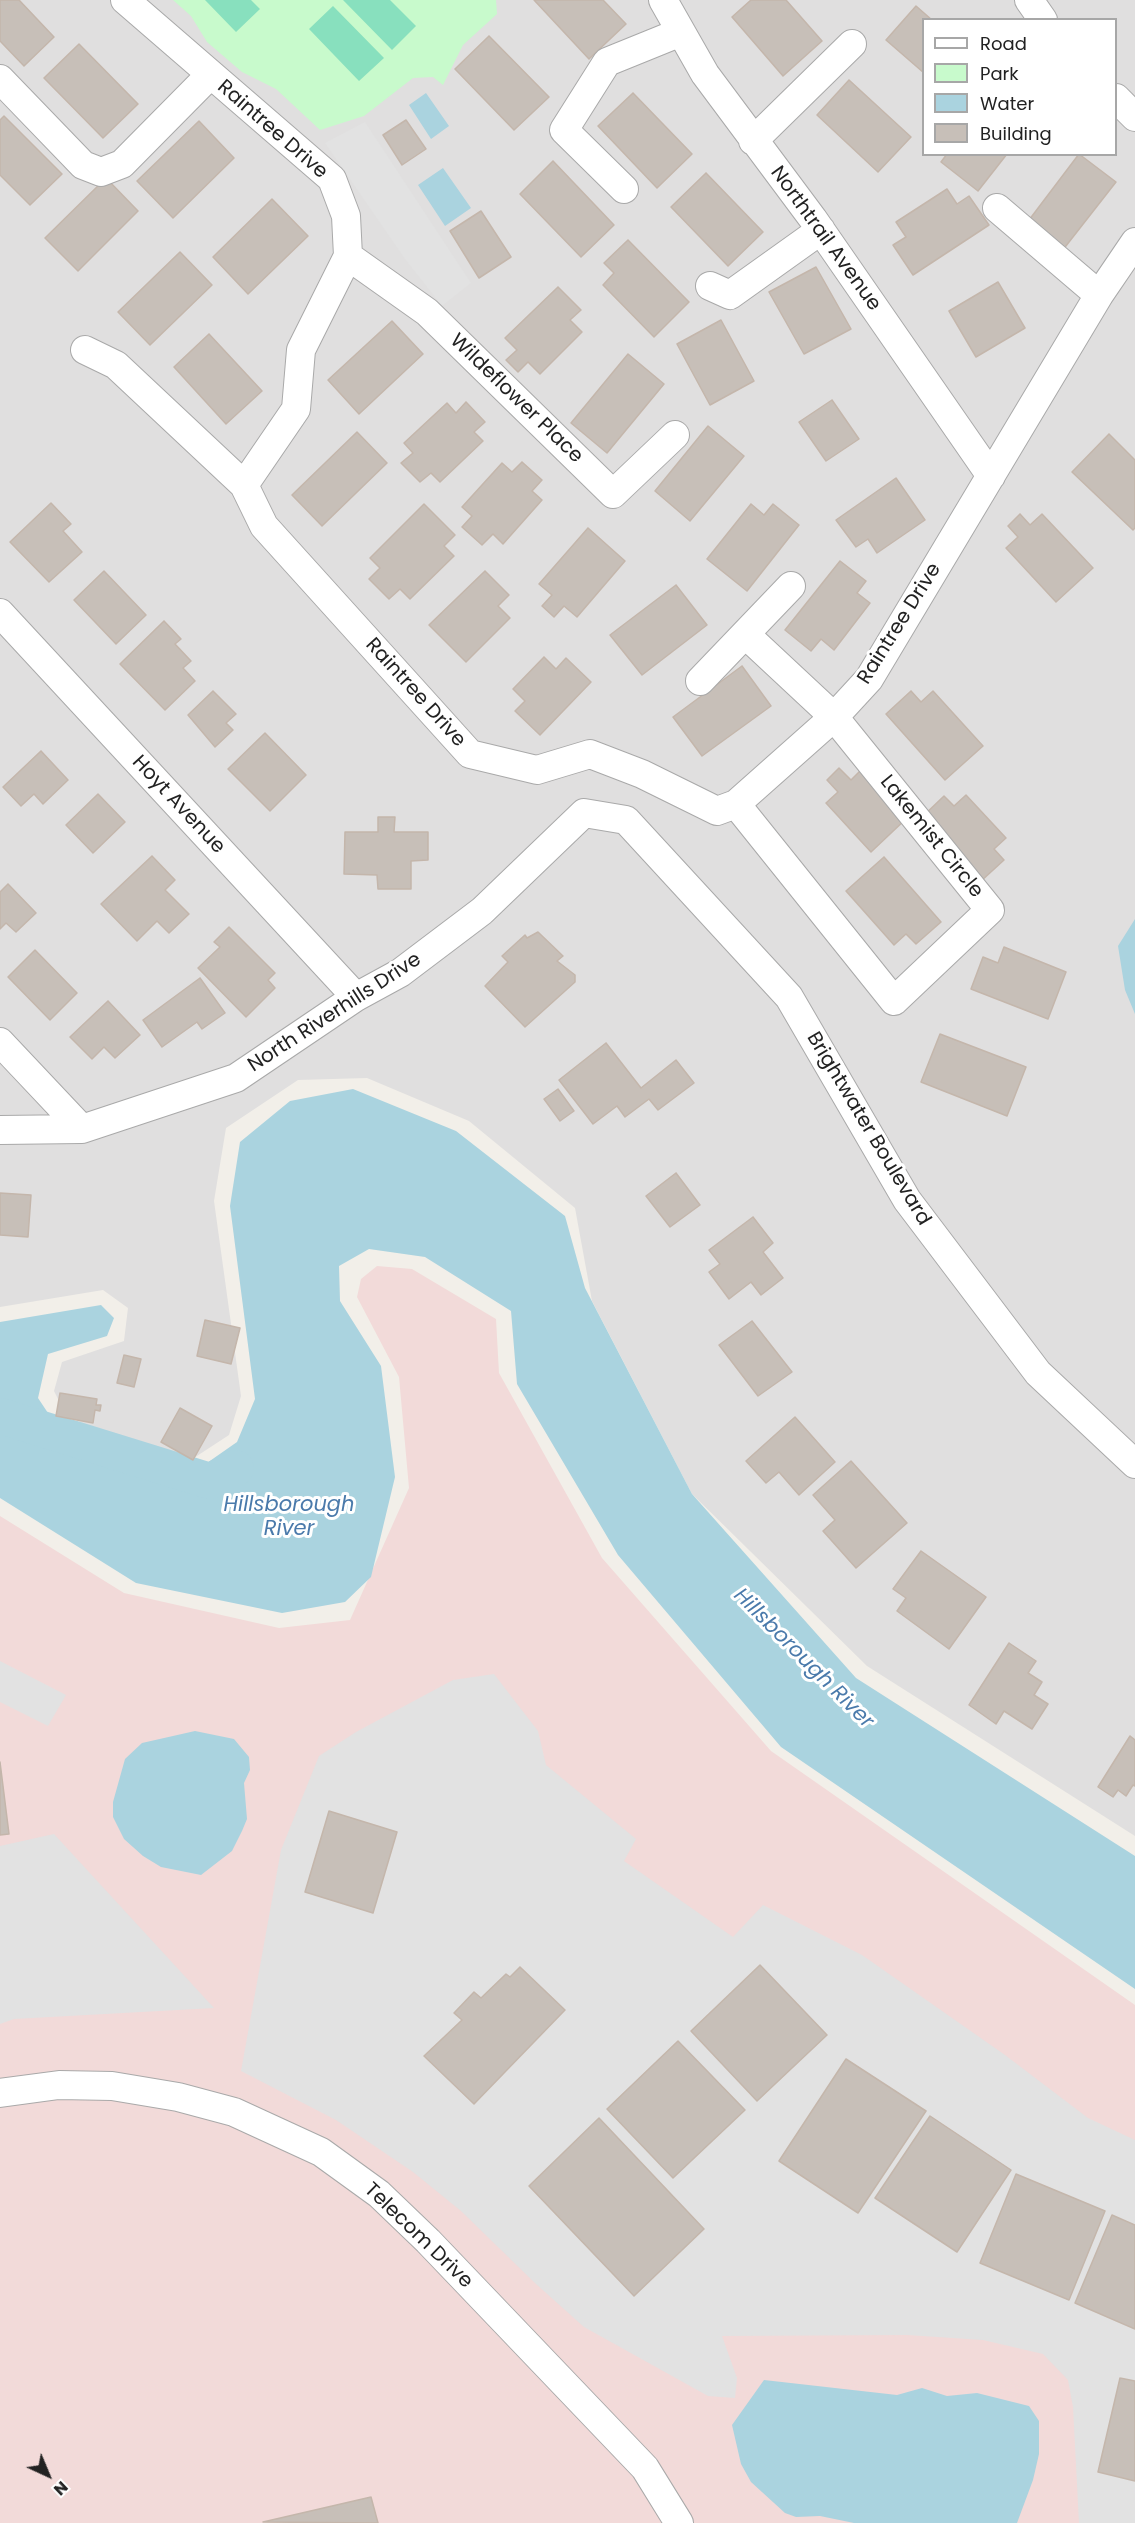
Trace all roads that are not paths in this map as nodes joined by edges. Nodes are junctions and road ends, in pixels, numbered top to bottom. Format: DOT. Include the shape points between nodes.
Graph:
graph roads {
  1 [pos="125,0"];
  2 [pos="663,0"];
  3 [pos="1029,0"];
  4 [pos="1042,18"];
  5 [pos="681,32"];
  6 [pos="852,44"];
  7 [pos="210,75"];
  8 [pos="0,79"];
  9 [pos="1117,99"];
  10 [pos="1135,117"];
  11 [pos="753,141"];
  12 [pos="624,189"];
  13 [pos="997,208"];
  14 [pos="821,230"];
  15 [pos="1135,242"];
  16 [pos="348,256"];
  17 [pos="710,286"];
  18 [pos="1099,295"];
  19 [pos="85,350"];
  20 [pos="675,435"];
  21 [pos="991,476"];
  22 [pos="244,485"];
  23 [pos="791,586"];
  24 [pos="0,613"];
  25 [pos="745,634"];
  26 [pos="700,681"];
  27 [pos="834,717"];
  28 [pos="736,804"];
  29 [pos="626,820"];
  30 [pos="356,997"];
  31 [pos="0,1042"];
  32 [pos="82,1128"];
  33 [pos="0,1130"];
  34 [pos="1135,1464"];
  35 [pos="0,2093"];
  36 [pos="679,2523"];
  1 -- 7 [label="street, Raintree Drive"];
  2 -- 5 [label="street, Northtrail Avenue"];
  3 -- 4 [label="street"];
  5 -- 11 [label="street, Northtrail Avenue" via="705,75"];
  5 -- 12 [label="street" via="607,62 564,130"];
  6 -- 11 [label="street"];
  7 -- 8 [label="street" via="122,164 101,172 82,165"];
  7 -- 16 [label="street, Raintree Drive" via="332,180 346,216"];
  9 -- 10 [label="street"];
  11 -- 14 [label="street, Northtrail Avenue"];
  13 -- 18 [label="street"];
  14 -- 17 [label="street" via="730,295"];
  14 -- 21 [label="street, Northtrail Avenue"];
  15 -- 18 [label="street, Raintree Drive"];
  16 -- 20 [label="street, Wildeflower Place" via="427,312 613,494"];
  16 -- 22 [label="street, Raintree Drive" via="301,350 296,409"];
  18 -- 21 [label="street, Raintree Drive"];
  19 -- 22 [label="street" via="116,365"];
  21 -- 27 [label="street, Raintree Drive" via="869,680"];
  22 -- 28 [label="street, Raintree Drive" via="264,526 470,754 537,770 590,754 642,774 717,811"];
  23 -- 25 [label="street"];
  24 -- 30 [label="street, Hoyt Avenue"];
  25 -- 26 [label="street"];
  25 -- 27 [label="street"];
  27 -- 28 [label="street, Raintree Drive"];
  27 -- 28 [label="street, Lakemist Circle" via="990,910 894,1001"];
  29 -- 30 [label="street, North Riverhills Drive" via="584,813 482,911 400,973"];
  29 -- 34 [label="street, Brightwater Boulevard" via="789,997 907,1200 1038,1373"];
  30 -- 32 [label="street, North Riverhills Drive" via="236,1078"];
  31 -- 32 [label="street"];
  32 -- 33 [label="street, North Riverhills Drive"];
  35 -- 36 [label="street, Telecom Drive" via="70,2085 112,2086 178,2097 234,2112 321,2152 379,2194 428,2241 645,2468"];
}
